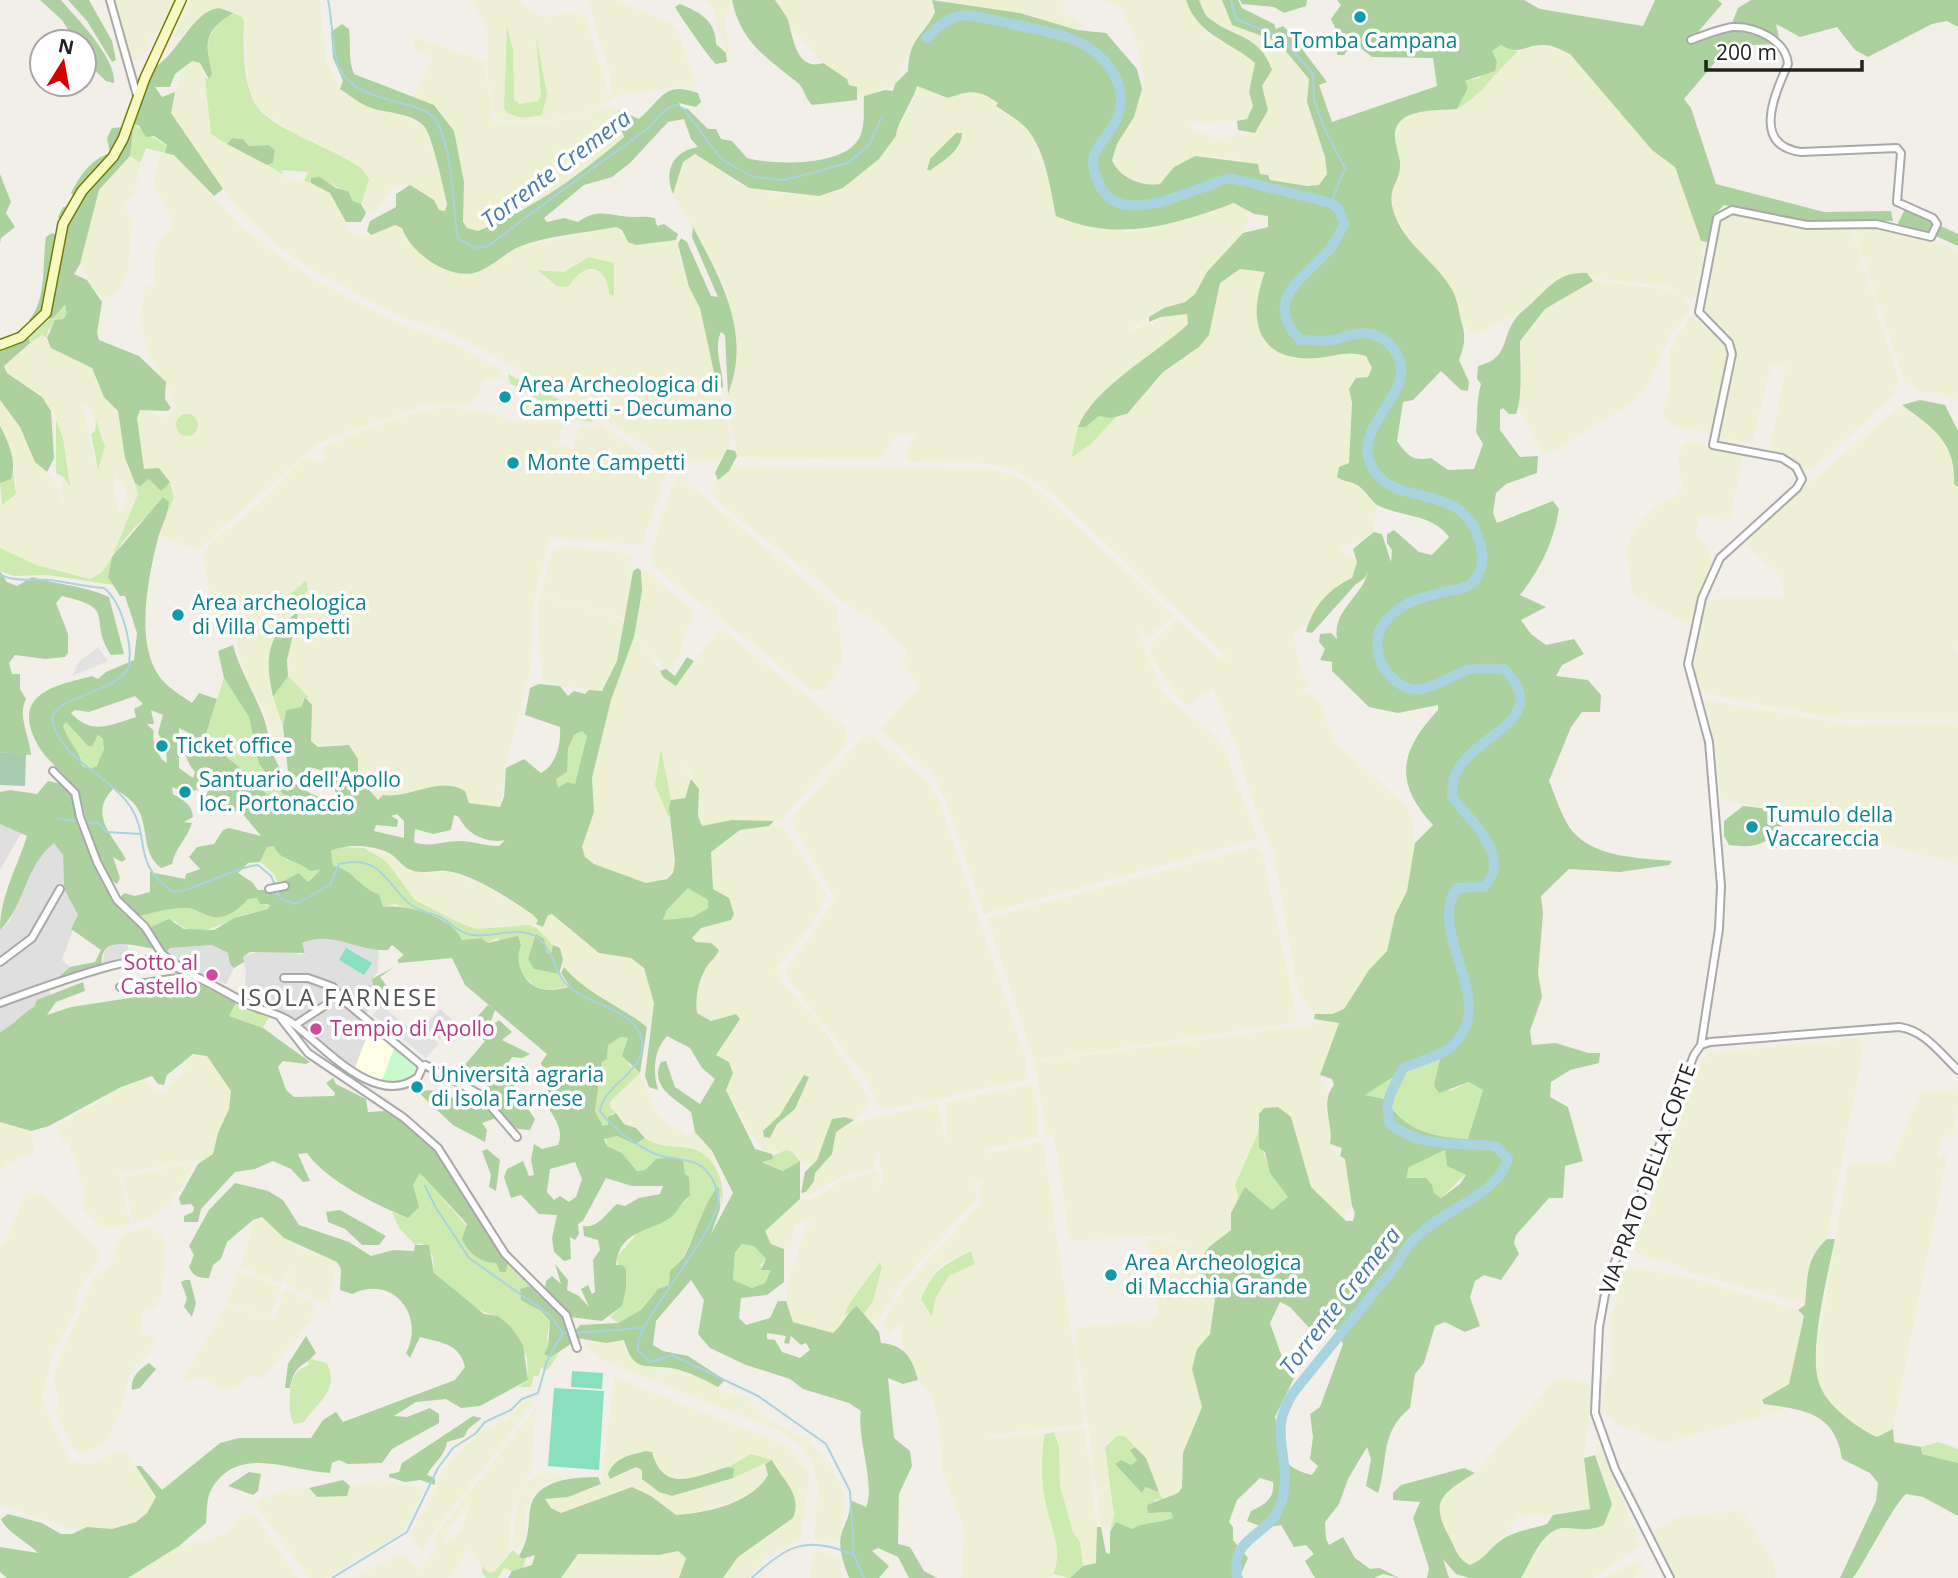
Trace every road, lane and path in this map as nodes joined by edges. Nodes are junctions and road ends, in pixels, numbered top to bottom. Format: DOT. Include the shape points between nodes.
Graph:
graph roads {
  1 [pos="110,0"];
  2 [pos="181,0"];
  3 [pos="1691,40"];
  4 [pos="138,99"];
  5 [pos="0,345"];
  6 [pos="53,771"];
  7 [pos="283,887"];
  8 [pos="60,889"];
  9 [pos="270,889"];
  10 [pos="0,962"];
  11 [pos="188,975"];
  12 [pos="284,978"];
  13 [pos="120,987"];
  14 [pos="0,1003"];
  15 [pos="324,1006"];
  16 [pos="279,1016"];
  17 [pos="295,1025"];
  18 [pos="1702,1045"];
  19 [pos="425,1065"];
  20 [pos="1958,1070"];
  21 [pos="517,1137"];
  22 [pos="578,1348"];
  23 [pos="1670,1578"];
  1 -- 4 [label="street"];
  2 -- 4 [label="street"];
  3 -- 18 [label="street" via="1736,27 1774,40 1788,59 1770,116 1778,140 1801,152 1896,148 1901,153 1897,202 1933,218 1937,225 1931,237 1876,224 1807,225 1732,210 1717,218 1699,312 1732,354 1713,445 1782,458 1796,467 1802,479 1720,558 1702,598 1688,664 1709,742 1721,886"];
  4 -- 5 [label="street" via="113,157 82,191 63,224 46,313 21,337"];
  6 -- 11 [label="street" via="75,793 83,826 117,900 145,927 162,954"];
  7 -- 9 [label="street"];
  8 -- 10 [label="street" via="30,941"];
  11 -- 13 [label="street"];
  11 -- 14 [label="street" via="156,962 134,960"];
  11 -- 16 [label="street"];
  12 -- 17 [label="street" via="308,978 333,987 422,1068 418,1077 398,1086 374,1082 322,1051"];
  15 -- 17 [label="street"];
  16 -- 17 [label="street"];
  16 -- 22 [label="street" via="308,1054 404,1118 433,1144 450,1163 505,1254 563,1311"];
  18 -- 20 [label="street, VIA PRATO DELLA CORTE" via="1899,1027 1923,1035"];
  18 -- 23 [label="street, VIA PRATO DELLA CORTE" via="1693,1058 1607,1283 1599,1327 1595,1422"];
  19 -- 21 [label="street" via="481,1094"];
}
